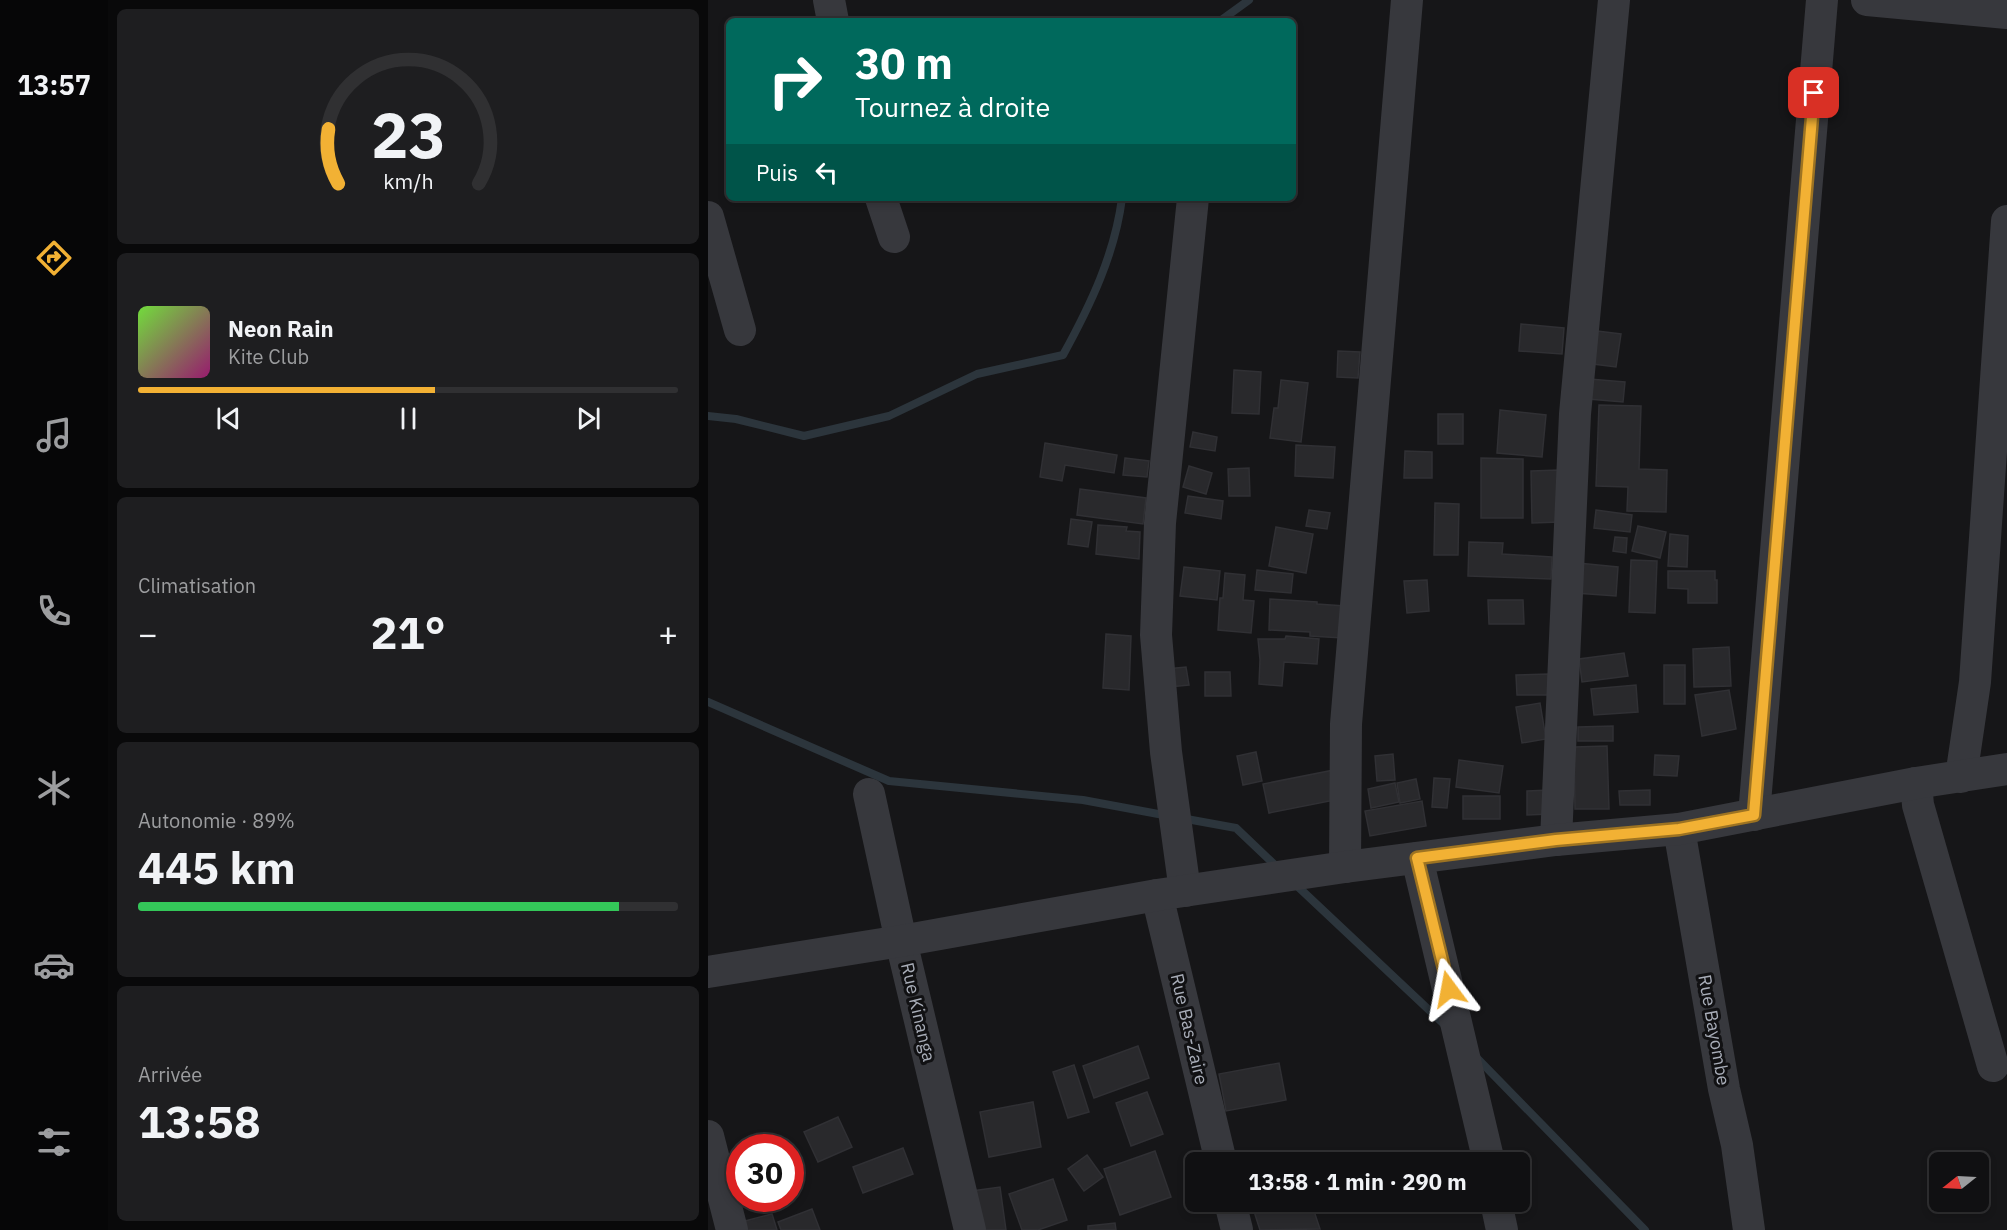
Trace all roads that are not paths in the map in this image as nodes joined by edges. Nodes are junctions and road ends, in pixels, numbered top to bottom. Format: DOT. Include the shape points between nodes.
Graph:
graph roads {
  1 [pos="829,0"];
  2 [pos="1407,0"];
  3 [pos="1614,0"];
  4 [pos="1822,0"];
  5 [pos="1867,0"];
  6 [pos="2007,13"];
  7 [pos="832,18"];
  8 [pos="882,201"];
  9 [pos="1194,201"];
  10 [pos="708,217"];
  11 [pos="2007,221"];
  12 [pos="894,237"];
  13 [pos="740,330"];
  14 [pos="2007,769"];
  15 [pos="1961,777"];
  16 [pos="1916,783"];
  17 [pos="869,794"];
  18 [pos="1754,815"];
  19 [pos="1679,829"];
  20 [pos="1556,840"];
  21 [pos="1417,858"];
  22 [pos="1345,867"];
  23 [pos="1171,893"];
  24 [pos="901,941"];
  25 [pos="708,972"];
  26 [pos="1993,1066"];
  27 [pos="708,1136"];
  28 [pos="1219,1152"];
  29 [pos="1488,1152"];
  30 [pos="1232,1212"];
  31 [pos="1498,1212"];
  32 [pos="732,1230"];
  33 [pos="970,1230"];
  34 [pos="1237,1230"];
  35 [pos="1502,1230"];
  36 [pos="1749,1230"];
  1 -- 7 [label="street"];
  2 -- 22 [label="street" via="1347,724"];
  3 -- 20 [label="street" via="1575,414"];
  4 -- 18 [label="street"];
  5 -- 6 [label="street"];
  8 -- 12 [label="street"];
  9 -- 23 [label="street, Rue Bas-Zaire" via="1160,523 1156,635 1166,752"];
  10 -- 13 [label="street"];
  11 -- 15 [label="street" via="1975,682"];
  14 -- 15 [label="street"];
  15 -- 16 [label="street"];
  16 -- 18 [label="street"];
  16 -- 26 [label="street" via="1918,805"];
  17 -- 24 [label="street, Rue Kinanga"];
  18 -- 19 [label="street"];
  19 -- 20 [label="street"];
  19 -- 36 [label="street, Rue Bayombe"];
  20 -- 21 [label="street"];
  21 -- 22 [label="street"];
  21 -- 29 [label="street"];
  22 -- 23 [label="street"];
  23 -- 24 [label="street"];
  23 -- 28 [label="street, Rue Bas-Zaire"];
  24 -- 25 [label="street"];
  24 -- 33 [label="street, Rue Kinanga"];
  27 -- 32 [label="street"];
  30 -- 34 [label="street"];
  31 -- 35 [label="street"];
}
